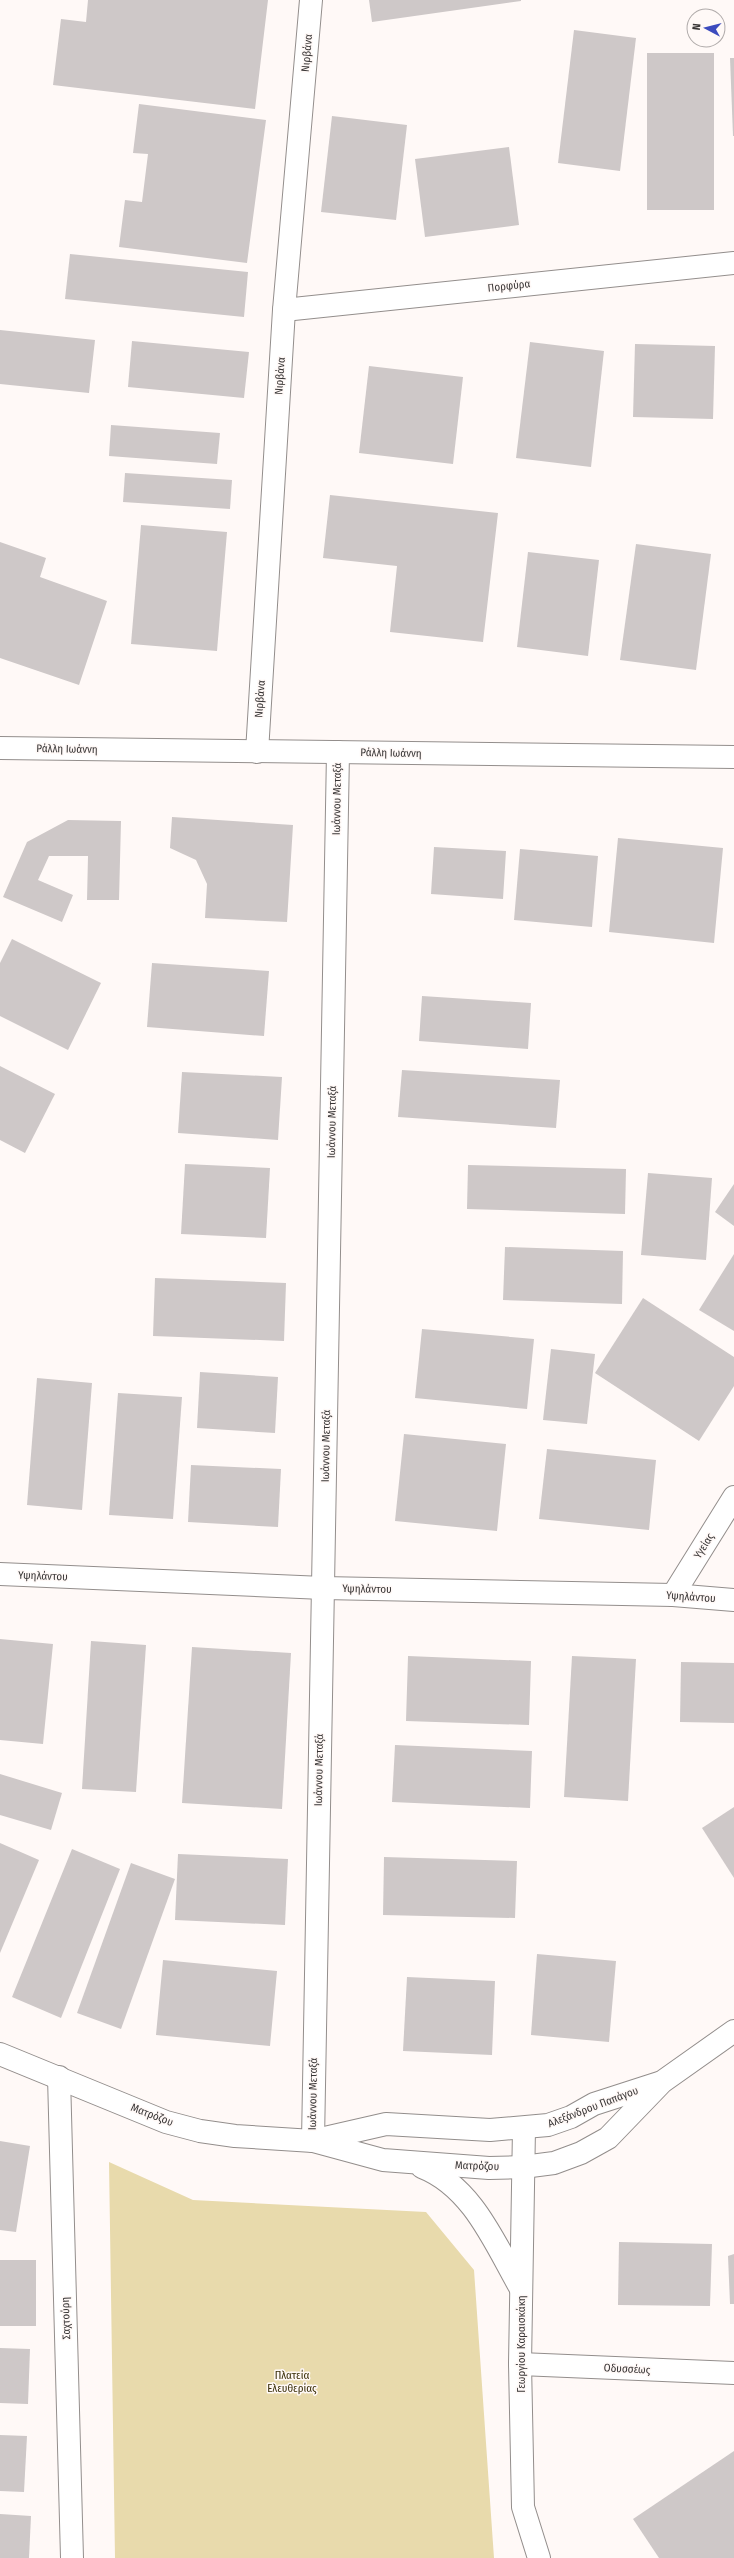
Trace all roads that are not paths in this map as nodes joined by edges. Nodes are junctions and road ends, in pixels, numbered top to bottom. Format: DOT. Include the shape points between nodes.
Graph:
graph roads {
  1 [pos="311,0"];
  2 [pos="734,263"];
  3 [pos="284,310"];
  4 [pos="1,750"];
  5 [pos="257,752"];
  6 [pos="338,752"];
  7 [pos="734,757"];
  8 [pos="734,1497"];
  9 [pos="0,1574"];
  10 [pos="323,1588"];
  11 [pos="673,1595"];
  12 [pos="734,1600"];
  13 [pos="734,2031"];
  14 [pos="0,2054"];
  15 [pos="59,2077"];
  16 [pos="662,2082"];
  17 [pos="524,2128"];
  18 [pos="312,2140"];
  19 [pos="413,2163"];
  20 [pos="523,2167"];
  21 [pos="522,2290"];
  22 [pos="520,2364"];
  23 [pos="734,2373"];
  24 [pos="72,2558"];
  25 [pos="539,2558"];
  1 -- 3 [label="street, Νιρβάνα"];
  2 -- 3 [label="street, Πορφύρα"];
  3 -- 5 [label="street, Νιρβάνα"];
  4 -- 5 [label="street, Ράλλη Ιωάννη"];
  5 -- 6 [label="street, Ράλλη Ιωάννη"];
  6 -- 7 [label="street, Ράλλη Ιωάννη"];
  6 -- 10 [label="street, Ιωάννου Μεταξά"];
  8 -- 11 [label="street, Υγείας"];
  9 -- 10 [label="street, Υψηλάντου"];
  10 -- 11 [label="street, Υψηλάντου"];
  10 -- 18 [label="street, Ιωάννου Μεταξά"];
  11 -- 12 [label="street, Υψηλάντου"];
  13 -- 16 [label="street, Αλεξάνδρου Παπάγου"];
  14 -- 15 [label="street, Ματρόζου"];
  15 -- 18 [label="street, Ματρόζου" via="166,2122 200,2131 235,2136"];
  15 -- 24 [label="street, Σαχτούρη"];
  16 -- 17 [label="street, Αλεξάνδρου Παπάγου" via="594,2104 571,2117 548,2125"];
  16 -- 20 [label="street, Αλεξάνδρου Παπάγου" via="608,2138 581,2153 554,2163"];
  17 -- 18 [label="street, Ματρόζου" via="490,2130 386,2124"];
  17 -- 20 [label="street, Γεωργίου Καραισκάκη"];
  18 -- 19 [label="street, Ματρόζου" via="383,2160"];
  19 -- 20 [label="street, Ματρόζου" via="489,2168"];
  19 -- 21 [label="street" via="439,2174 461,2191"];
  20 -- 21 [label="street, Γεωργίου Καραισκάκη"];
  21 -- 22 [label="street, Γεωργίου Καραισκάκη"];
  22 -- 23 [label="street, Οδυσσέως"];
  22 -- 25 [label="street, Γεωργίου Καραισκάκη" via="523,2506"];
}
